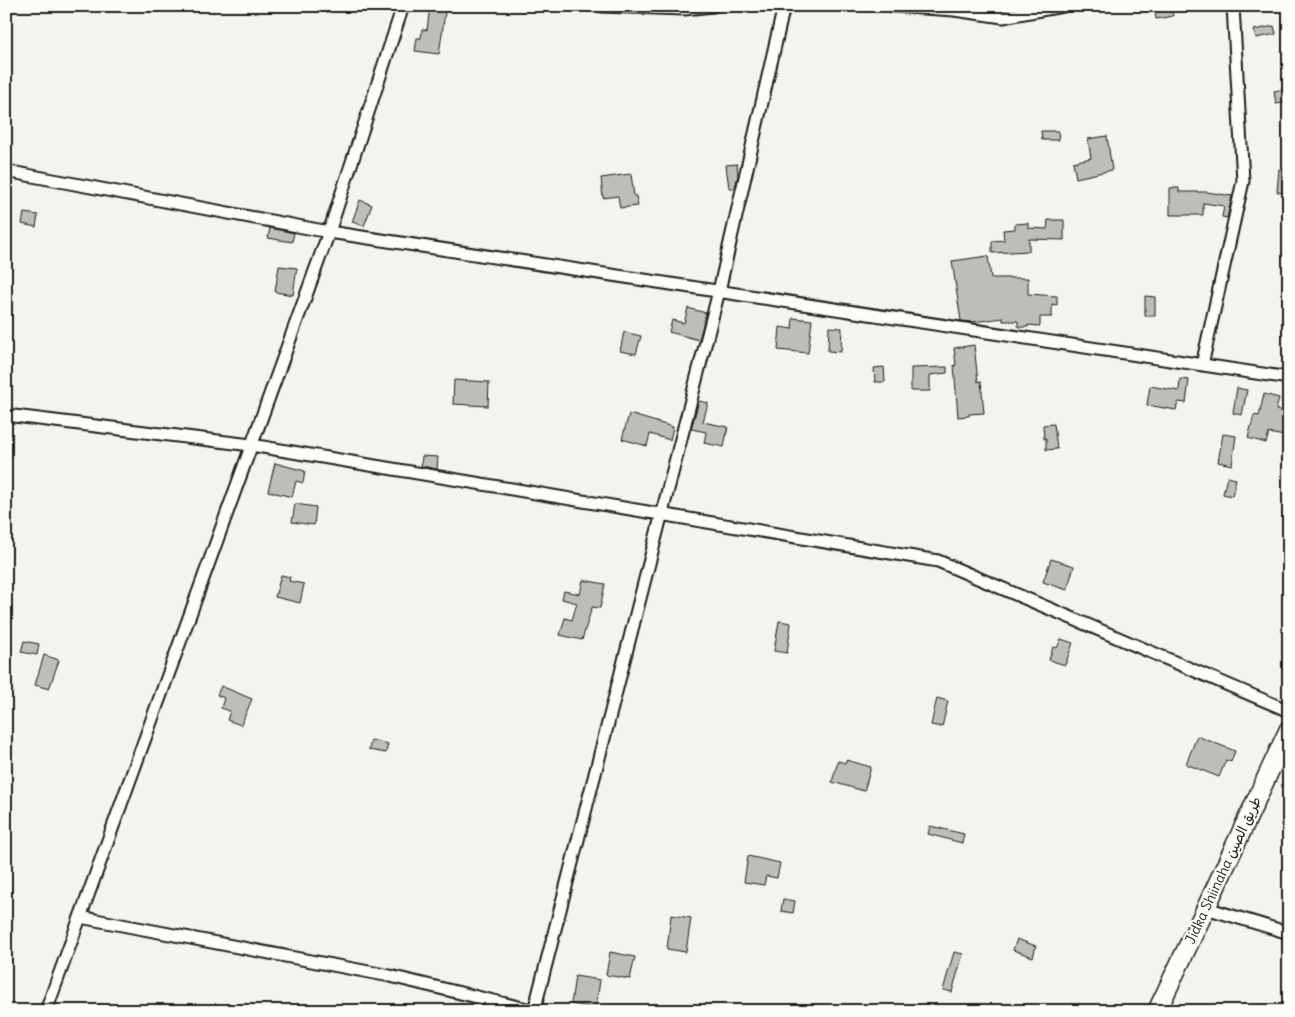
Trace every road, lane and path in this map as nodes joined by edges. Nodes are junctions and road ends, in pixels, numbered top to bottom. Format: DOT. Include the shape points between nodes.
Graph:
graph roads {
  1 [pos="403,6"];
  2 [pos="602,6"];
  3 [pos="713,6"];
  4 [pos="784,6"];
  5 [pos="893,6"];
  6 [pos="1063,6"];
  7 [pos="1233,6"];
  8 [pos="943,8"];
  9 [pos="6,171"];
  10 [pos="328,232"];
  11 [pos="719,292"];
  12 [pos="1202,364"];
  13 [pos="1289,378"];
  14 [pos="6,415"];
  15 [pos="251,445"];
  16 [pos="662,514"];
  17 [pos="1289,711"];
  18 [pos="1289,729"];
  19 [pos="1206,908"];
  20 [pos="80,917"];
  21 [pos="1289,933"];
  22 [pos="46,1011"];
  23 [pos="534,1011"];
  24 [pos="1157,1011"];
  1 -- 10 [label="street"];
  2 -- 3 [label="street" via="684,9"];
  4 -- 11 [label="street"];
  5 -- 8 [label="street"];
  6 -- 8 [label="street" via="1003,17"];
  7 -- 12 [label="street" via="1243,181"];
  9 -- 10 [label="street"];
  10 -- 11 [label="street"];
  10 -- 15 [label="street"];
  11 -- 12 [label="street"];
  11 -- 16 [label="street"];
  12 -- 13 [label="street"];
  14 -- 15 [label="street"];
  15 -- 16 [label="street"];
  15 -- 20 [label="street"];
  16 -- 17 [label="street" via="938,561"];
  16 -- 23 [label="street"];
  18 -- 19 [label="main road, Jidka Shiinaha طريق الصين"];
  19 -- 21 [label="street"];
  19 -- 24 [label="main road, Jidka Shiinaha طريق الصين"];
  20 -- 22 [label="street"];
  20 -- 23 [label="street" via="390,976"];
}
